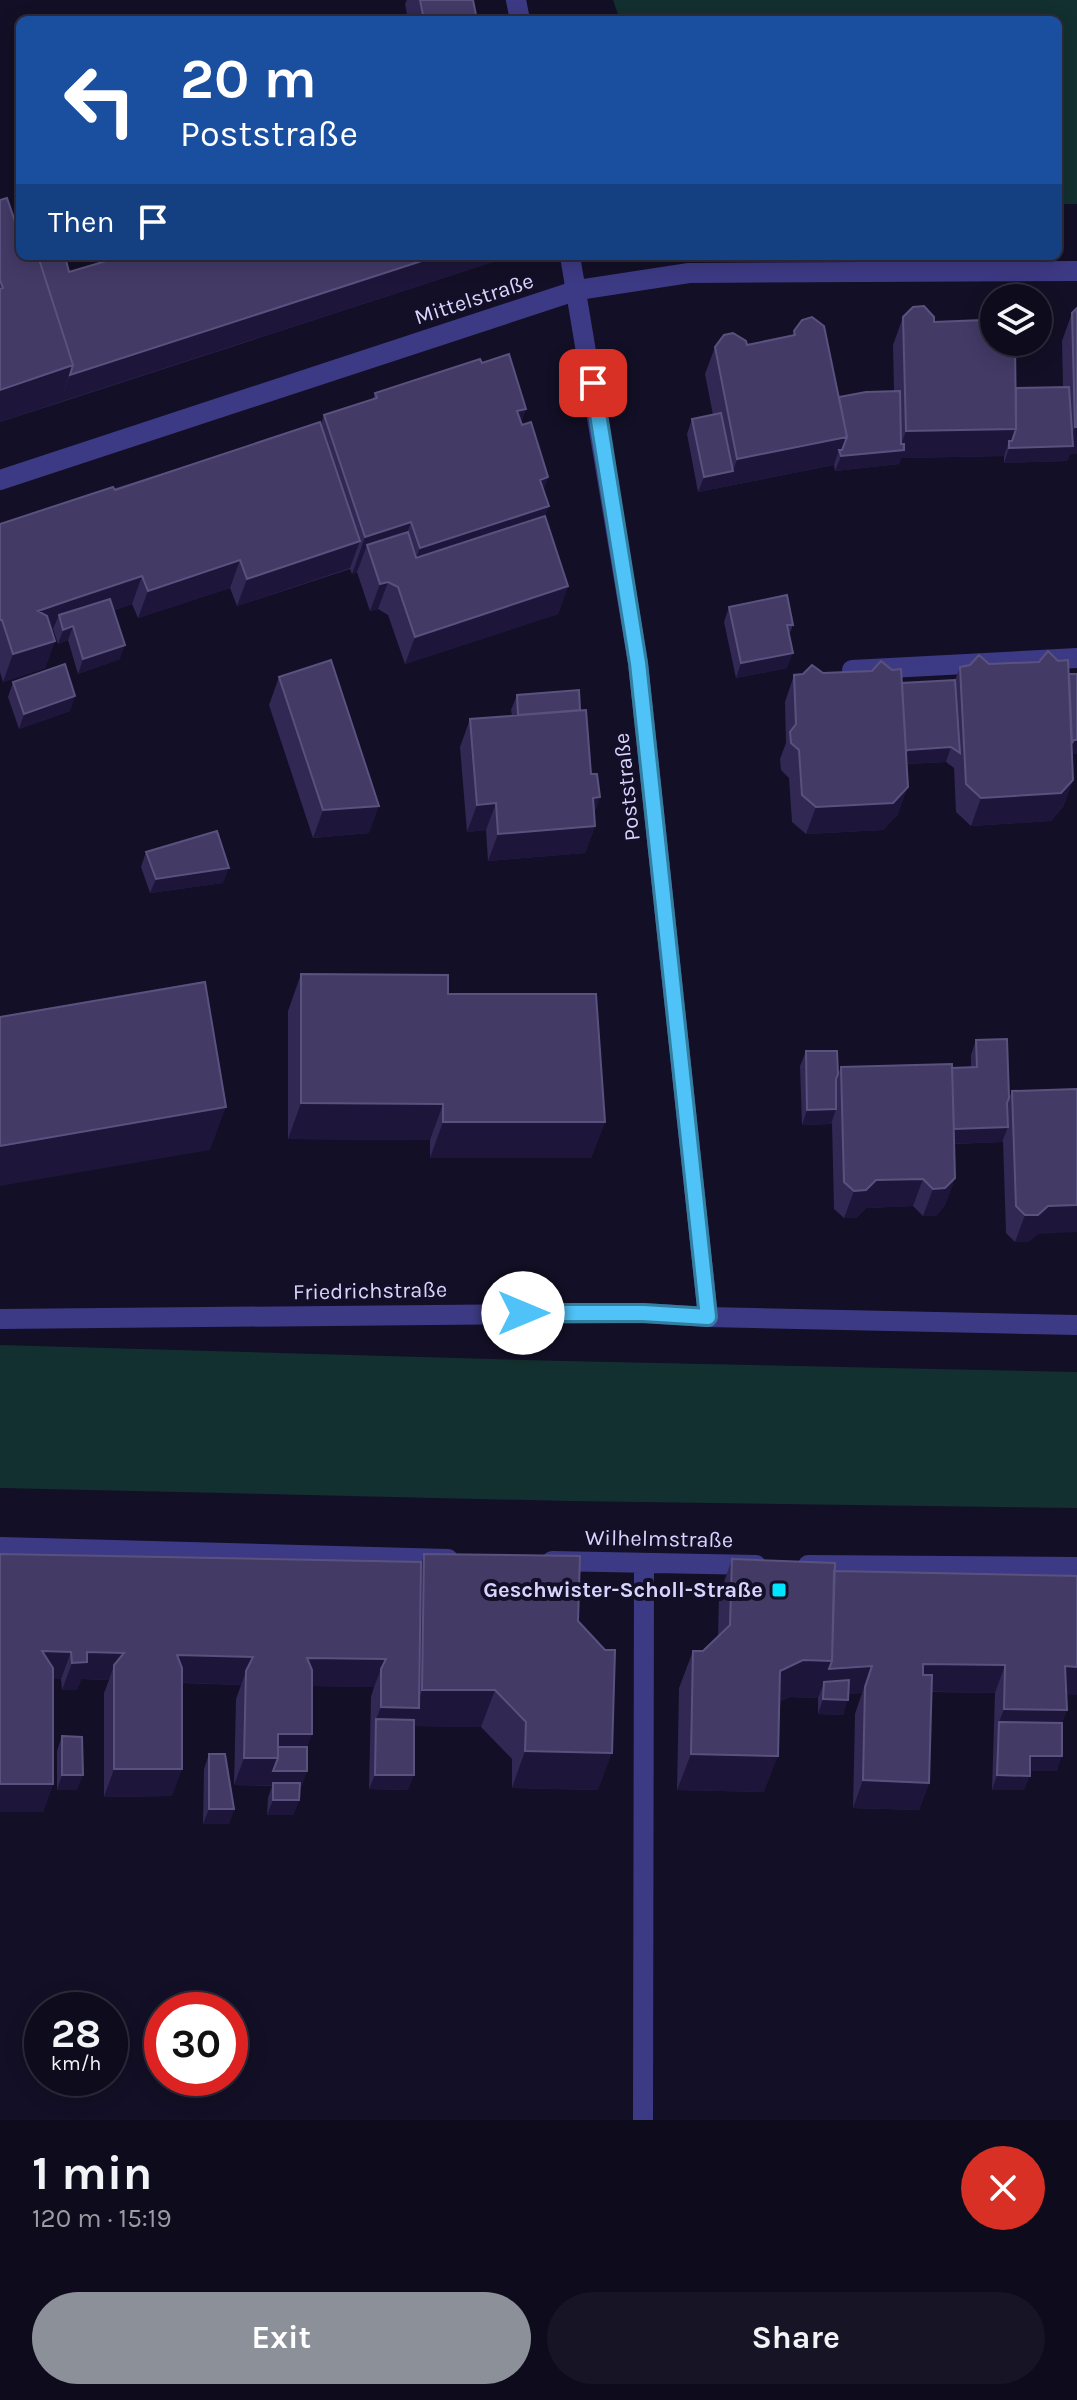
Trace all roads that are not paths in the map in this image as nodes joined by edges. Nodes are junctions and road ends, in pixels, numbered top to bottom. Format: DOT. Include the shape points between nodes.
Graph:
graph roads {
  1 [pos="571,260"];
  2 [pos="1077,271"];
  3 [pos="578,290"];
  4 [pos="0,480"];
  5 [pos="1077,658"];
  6 [pos="852,670"];
  7 [pos="708,1317"];
  8 [pos="0,1319"];
  9 [pos="1077,1325"];
  10 [pos="0,1547"];
  11 [pos="471,1559"];
  12 [pos="534,1561"];
  13 [pos="644,1564"];
  14 [pos="1077,1567"];
  15 [pos="643,2120"];
  1 -- 3 [label="street, Poststraße"];
  2 -- 3 [label="street, Mittelstraße" via="689,273"];
  3 -- 4 [label="street, Mittelstraße"];
  3 -- 7 [label="street, Poststraße" via="638,663"];
  5 -- 6 [label="street"];
  7 -- 8 [label="street, Friedrichstraße" via="627,1313"];
  7 -- 9 [label="street, Friedrichstraße"];
  10 -- 11 [label="street"];
  12 -- 13 [label="street, Wilhelmstraße"];
  13 -- 14 [label="street, Wilhelmstraße"];
  13 -- 15 [label="street"];
}
